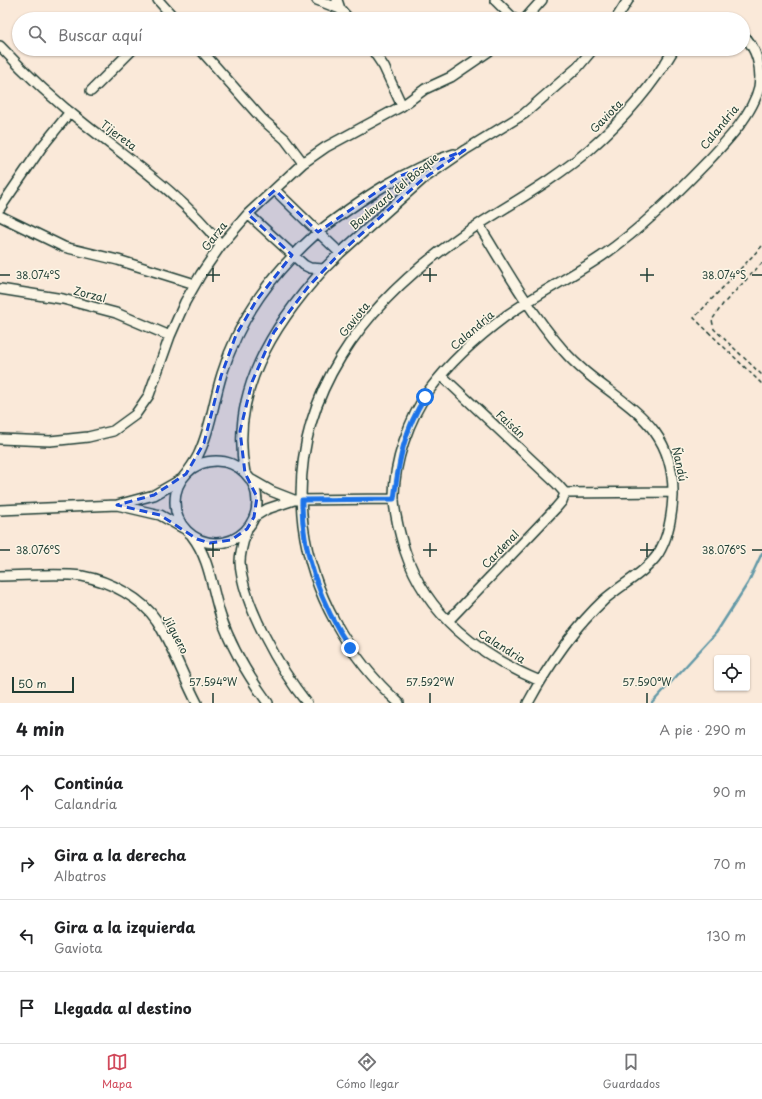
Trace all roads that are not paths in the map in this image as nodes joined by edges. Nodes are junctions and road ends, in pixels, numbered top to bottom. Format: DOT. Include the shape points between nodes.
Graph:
graph roads {
  1 [pos="158,0"];
  2 [pos="317,0"];
  3 [pos="495,0"];
  4 [pos="542,0"];
  5 [pos="628,0"];
  6 [pos="330,2"];
  7 [pos="339,4"];
  8 [pos="166,12"];
  9 [pos="507,12"];
  10 [pos="531,12"];
  11 [pos="620,12"];
  12 [pos="0,46"];
  13 [pos="750,46"];
  14 [pos="126,56"];
  15 [pos="206,56"];
  16 [pos="377,56"];
  17 [pos="482,56"];
  18 [pos="587,56"];
  19 [pos="670,56"];
  20 [pos="91,91"];
  21 [pos="402,106"];
  22 [pos="70,112"];
  23 [pos="465,150"];
  24 [pos="303,163"];
  25 [pos="275,190"];
  26 [pos="0,208"];
  27 [pos="248,214"];
  28 [pos="0,216"];
  29 [pos="480,225"];
  30 [pos="318,232"];
  31 [pos="221,245"];
  32 [pos="340,253"];
  33 [pos="292,255"];
  34 [pos="324,269"];
  35 [pos="195,284"];
  36 [pos="0,289"];
  37 [pos="526,302"];
  38 [pos="170,336"];
  39 [pos="442,376"];
  40 [pos="0,438"];
  41 [pos="247,476"];
  42 [pos="184,477"];
  43 [pos="564,492"];
  44 [pos="673,492"];
  45 [pos="394,499"];
  46 [pos="298,500"];
  47 [pos="117,505"];
  48 [pos="0,510"];
  49 [pos="254,517"];
  50 [pos="247,529"];
  51 [pos="189,533"];
  52 [pos="0,576"];
  53 [pos="448,622"];
  54 [pos="540,681"];
  55 [pos="197,703"];
  56 [pos="268,703"];
  57 [pos="307,703"];
  58 [pos="399,703"];
  59 [pos="528,703"];
  1 -- 8 [label="street"];
  2 -- 6 [label="street" via="323,3"];
  3 -- 9 [label="street"];
  4 -- 10 [label="street"];
  5 -- 11 [label="street"];
  6 -- 7 [label="street"];
  12 -- 22 [label="street, Tijereta"];
  13 -- 37 [label="street, Calandria" via="757,57 759,87 749,110 723,145 670,201 644,223 603,255"];
  14 -- 20 [label="street"];
  15 -- 24 [label="street" via="262,119 285,139"];
  16 -- 21 [label="street"];
  17 -- 21 [label="street, Garza" via="451,77 425,89"];
  18 -- 23 [label="street, Boulevard del Bosque" via="524,114"];
  19 -- 29 [label="street, Gaviota" via="658,76 621,119 589,150"];
  21 -- 24 [label="street, Garza" via="333,143"];
  22 -- 26 [label="street" via="41,148"];
  22 -- 31 [label="street, Tijereta" via="179,199 205,224"];
  23 -- 30 [label="street, Boulevard del Bosque" via="400,176"];
  23 -- 32 [label="street, Boulevard del Bosque" via="424,179"];
  24 -- 25 [label="street, Garza"];
  25 -- 27 [label="street, Garza"];
  25 -- 30 [label="street"];
  27 -- 31 [label="street, Garza"];
  27 -- 33 [label="street"];
  28 -- 35 [label="street" via="64,247 118,260"];
  29 -- 37 [label="street, Ñandú"];
  29 -- 46 [label="street, Gaviota" via="445,248 381,304 335,364 309,429"];
  30 -- 32 [label="street"];
  30 -- 33 [label="street, Boulevard del Bosque"];
  31 -- 35 [label="street, Garza"];
  32 -- 34 [label="street, Boulevard del Bosque"];
  33 -- 34 [label="street" via="310,268"];
  33 -- 42 [label="street" via="256,301 236,335 221,376 204,443"];
  34 -- 41 [label="street" via="284,317 259,364 247,398 240,431 241,455"];
  35 -- 38 [label="street, Garza"];
  36 -- 38 [label="street, Zorzal" via="63,299 116,313"];
  37 -- 39 [label="street, Calandria" via="482,335"];
  37 -- 44 [label="street, Ñandú" via="563,350 583,371 632,407 651,425 663,444 671,472"];
  38 -- 40 [label="street, Garza" via="149,394 135,415 113,430 88,437 50,441"];
  39 -- 43 [label="street, Faisán"];
  39 -- 45 [label="street, Calandria" via="423,400 407,431 398,464"];
  41 -- 42 [label="street" via="233,465 212,462 198,466"];
  41 -- 46 [label="street" via="271,491"];
  41 -- 49 [label="street" via="257,497"];
  42 -- 47 [label="street" via="154,495"];
  42 -- 51 [label="street" via="176,495 175,508 179,520"];
  43 -- 44 [label="street"];
  43 -- 53 [label="street, Cardenal" via="562,502"];
  44 -- 54 [label="street, Ñandú" via="669,524 659,553 584,620"];
  45 -- 46 [label="street"];
  45 -- 53 [label="street, Calandria" via="401,535 412,569 427,597"];
  46 -- 49 [label="street" via="267,509"];
  46 -- 58 [label="street, Gaviota" via="309,554 328,607 344,639 358,659"];
  47 -- 48 [label="street"];
  47 -- 51 [label="street" via="160,514"];
  49 -- 50 [label="street"];
  50 -- 51 [label="street" via="231,540 217,543 204,541"];
  50 -- 57 [label="street" via="240,561 243,582 252,608 272,648"];
  51 -- 56 [label="street" via="202,554 221,619 241,661"];
  52 -- 55 [label="street, Jilguero" via="83,576 128,594 156,620"];
  53 -- 54 [label="street, Calandria" via="483,651"];
  54 -- 59 [label="street"];
}
